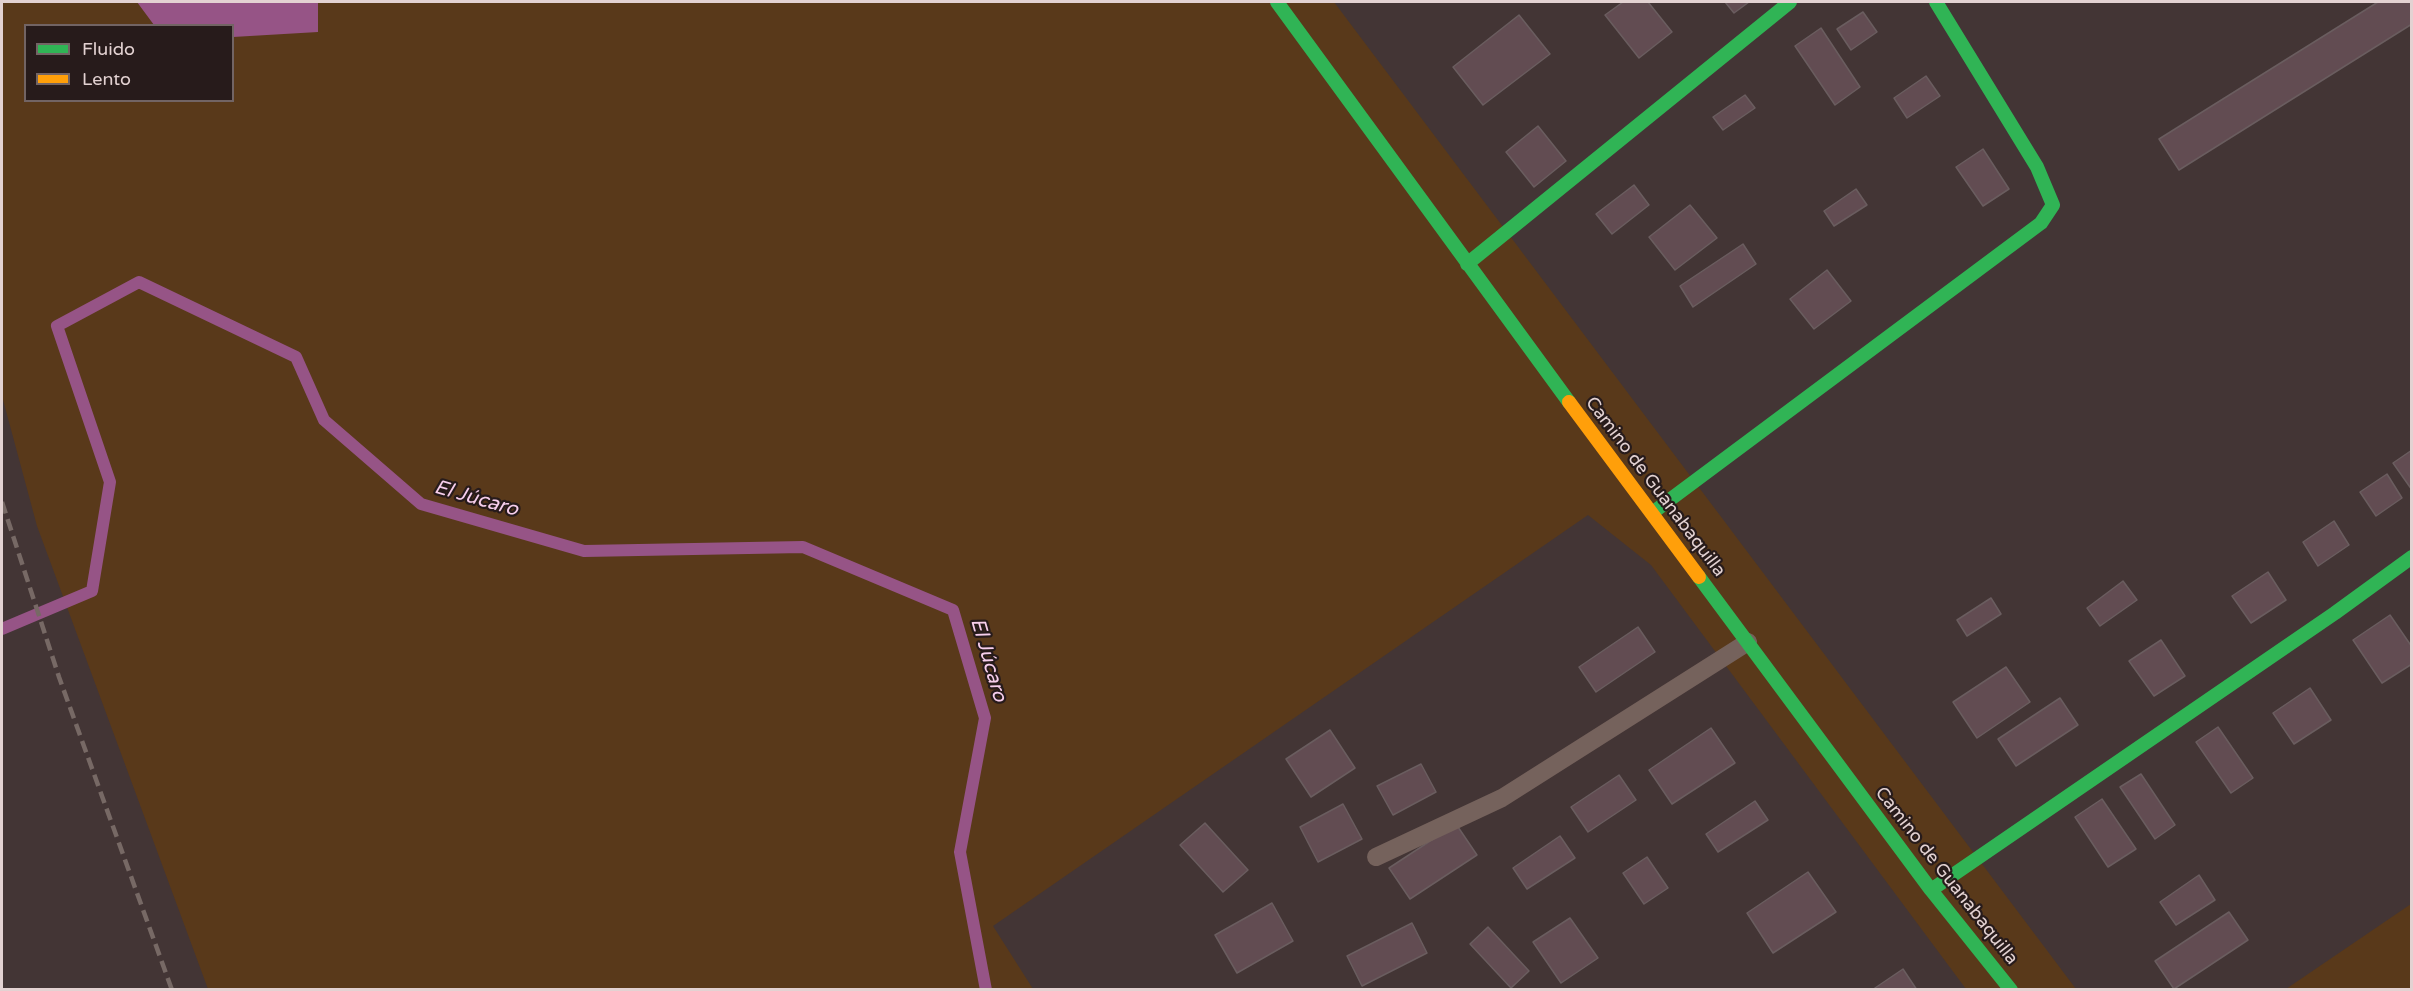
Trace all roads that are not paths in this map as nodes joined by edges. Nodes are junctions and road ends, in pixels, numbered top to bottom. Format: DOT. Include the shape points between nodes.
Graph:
graph roads {
  1 [pos="1276,2"];
  2 [pos="1790,2"];
  3 [pos="1936,2"];
  4 [pos="1467,264"];
  5 [pos="1653,513"];
  6 [pos="2412,557"];
  7 [pos="1748,642"];
  8 [pos="1376,857"];
  9 [pos="1931,890"];
  10 [pos="2011,990"];
  1 -- 4 [label="street, Camino de Guanabaquilla"];
  2 -- 4 [label="street"];
  3 -- 5 [label="street" via="2037,167 2053,205 2041,223"];
  4 -- 5 [label="street, Camino de Guanabaquilla"];
  5 -- 7 [label="street, Camino de Guanabaquilla"];
  6 -- 9 [label="street"];
  7 -- 8 [label="lane" via="1502,798"];
  7 -- 9 [label="street, Camino de Guanabaquilla"];
  9 -- 10 [label="street, Camino de Guanabaquilla"];
}
